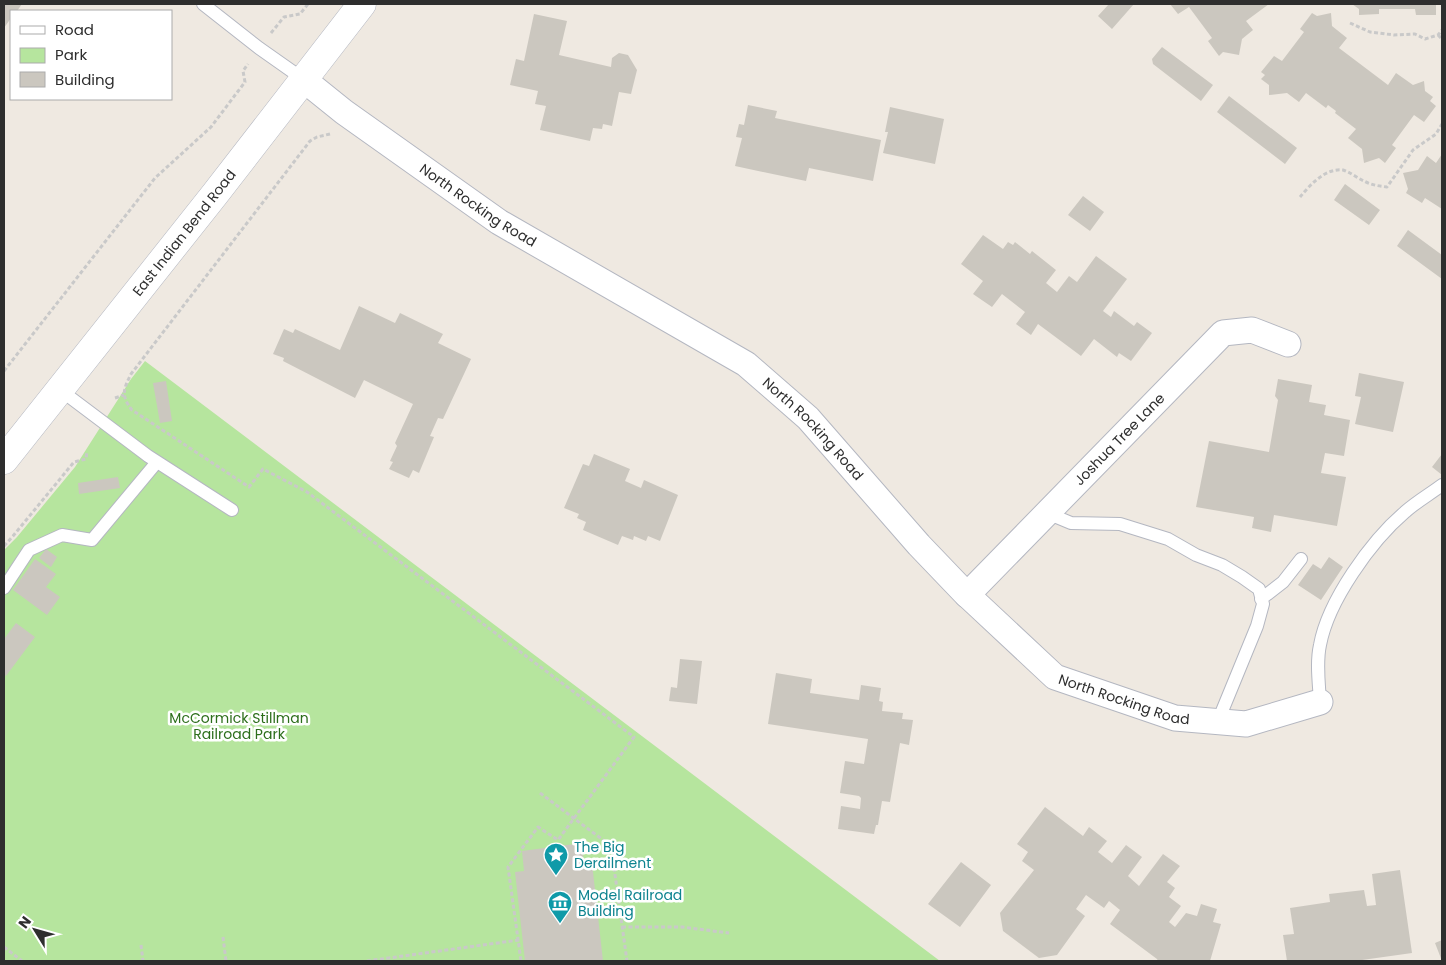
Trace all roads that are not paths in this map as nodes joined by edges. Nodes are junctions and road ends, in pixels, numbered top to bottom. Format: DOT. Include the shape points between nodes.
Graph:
graph roads {
  1 [pos="203,4"];
  2 [pos="362,4"];
  3 [pos="303,79"];
  4 [pos="1288,344"];
  5 [pos="59,389"];
  6 [pos="4,460"];
  7 [pos="156,462"];
  8 [pos="1442,486"];
  9 [pos="232,510"];
  10 [pos="1047,513"];
  11 [pos="1301,559"];
  12 [pos="4,588"];
  13 [pos="967,595"];
  14 [pos="1261,599"];
  15 [pos="1320,702"];
  16 [pos="1218,721"];
  1 -- 3 [label="lane"];
  2 -- 3 [label="main road, East Indian Bend Road"];
  3 -- 5 [label="main road, East Indian Bend Road"];
  3 -- 13 [label="street, North Rocking Road" via="499,222 746,364 808,418"];
  4 -- 10 [label="street, Joshua Tree Lane" via="1252,330 1223,333"];
  5 -- 6 [label="main road, East Indian Bend Road"];
  5 -- 7 [label="lane"];
  7 -- 9 [label="lane"];
  7 -- 12 [label="lane" via="92,540 62,536 29,550"];
  8 -- 15 [label="lane" via="1406,511 1381,535 1348,580 1327,618 1320,645"];
  10 -- 13 [label="street, Joshua Tree Lane"];
  10 -- 14 [label="lane" via="1071,523 1120,524 1168,538 1242,577 1259,589"];
  11 -- 14 [label="lane" via="1283,582"];
  13 -- 16 [label="street, North Rocking Road" via="1055,677 1175,718"];
  14 -- 16 [label="lane" via="1257,626"];
  15 -- 16 [label="street, North Rocking Road" via="1246,724"];
}
